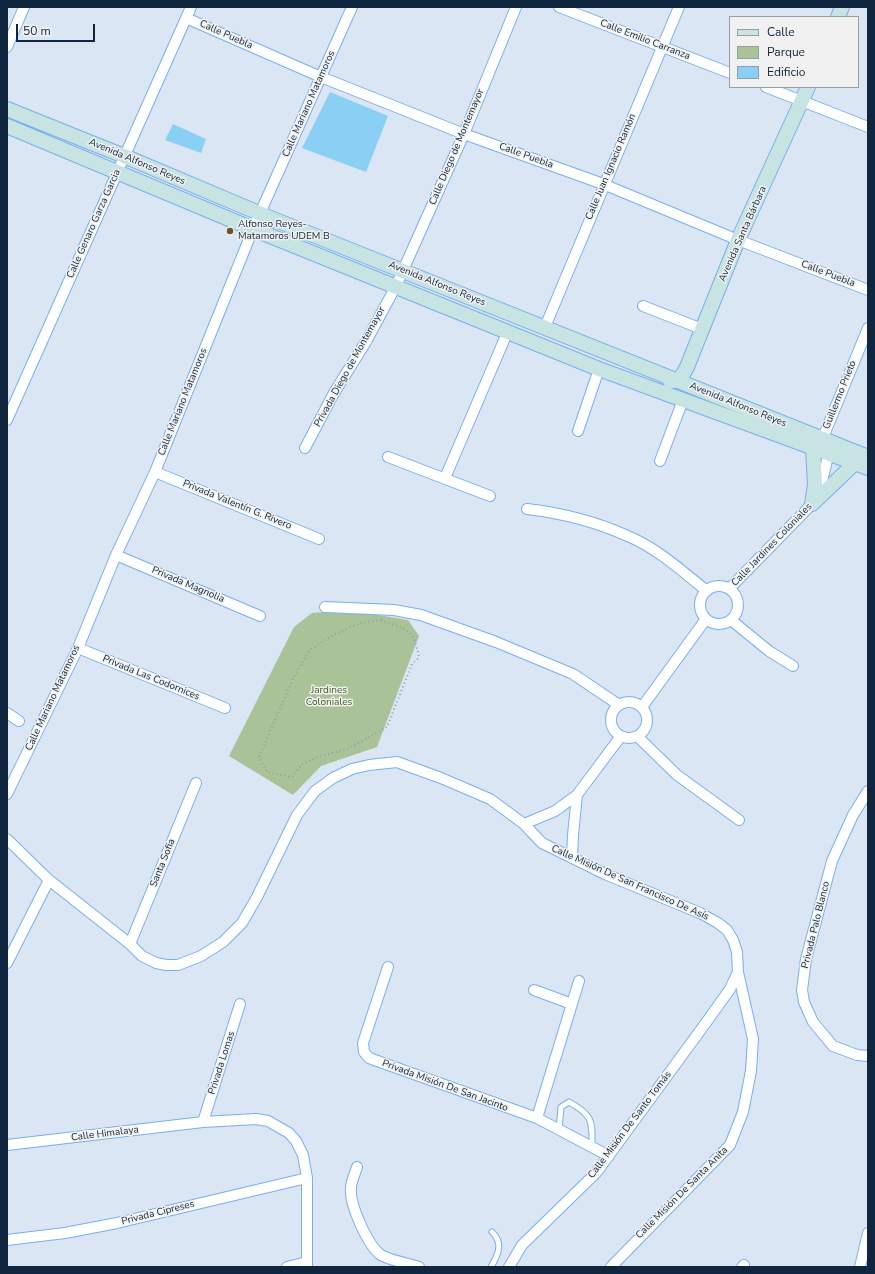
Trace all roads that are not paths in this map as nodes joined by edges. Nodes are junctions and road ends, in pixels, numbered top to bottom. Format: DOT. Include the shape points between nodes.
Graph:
graph roads {
  1 [pos="24,7"];
  2 [pos="191,7"];
  3 [pos="352,7"];
  4 [pos="516,7"];
  5 [pos="559,7"];
  6 [pos="679,7"];
  7 [pos="186,18"];
  8 [pos="7,47"];
  9 [pos="661,47"];
  10 [pos="729,73"];
  11 [pos="321,77"];
  12 [pos="768,88"];
  13 [pos="808,88"];
  14 [pos="802,102"];
  15 [pos="7,108"];
  16 [pos="7,126"];
  17 [pos="868,127"];
  18 [pos="464,134"];
  19 [pos="124,156"];
  20 [pos="117,171"];
  21 [pos="603,184"];
  22 [pos="260,214"];
  23 [pos="253,229"];
  24 [pos="738,240"];
  25 [pos="403,270"];
  26 [pos="396,286"];
  27 [pos="868,290"];
  28 [pos="643,306"];
  29 [pos="545,327"];
  30 [pos="868,328"];
  31 [pos="702,329"];
  32 [pos="508,332"];
  33 [pos="599,369"];
  34 [pos="679,381"];
  35 [pos="683,400"];
  36 [pos="7,420"];
  37 [pos="578,431"];
  38 [pos="818,444"];
  39 [pos="305,448"];
  40 [pos="828,454"];
  41 [pos="868,457"];
  42 [pos="388,458"];
  43 [pos="660,461"];
  44 [pos="854,463"];
  45 [pos="868,468"];
  46 [pos="155,472"];
  47 [pos="445,478"];
  48 [pos="490,496"];
  49 [pos="812,504"];
  50 [pos="527,509"];
  51 [pos="319,539"];
  52 [pos="116,555"];
  53 [pos="729,589"];
  54 [pos="707,591"];
  55 [pos="325,606"];
  56 [pos="260,616"];
  57 [pos="706,619"];
  58 [pos="731,620"];
  59 [pos="78,648"];
  60 [pos="793,666"];
  61 [pos="619,705"];
  62 [pos="642,707"];
  63 [pos="225,708"];
  64 [pos="7,713"];
  65 [pos="19,721"];
  66 [pos="621,736"];
  67 [pos="638,736"];
  68 [pos="196,783"];
  69 [pos="868,791"];
  70 [pos="7,794"];
  71 [pos="577,795"];
  72 [pos="739,820"];
  73 [pos="524,824"];
  74 [pos="7,839"];
  75 [pos="572,858"];
  76 [pos="49,880"];
  77 [pos="130,944"];
  78 [pos="7,963"];
  79 [pos="388,967"];
  80 [pos="738,972"];
  81 [pos="579,981"];
  82 [pos="534,990"];
  83 [pos="240,1004"];
  84 [pos="572,1004"];
  85 [pos="868,1056"];
  86 [pos="537,1118"];
  87 [pos="203,1122"];
  88 [pos="559,1130"];
  89 [pos="7,1145"];
  90 [pos="592,1148"];
  91 [pos="609,1156"];
  92 [pos="357,1167"];
  93 [pos="307,1178"];
  94 [pos="492,1232"];
  95 [pos="868,1233"];
  96 [pos="7,1240"];
  97 [pos="307,1264"];
  98 [pos="287,1267"];
  99 [pos="419,1267"];
  100 [pos="491,1267"];
  101 [pos="509,1267"];
  102 [pos="611,1267"];
  103 [pos="860,1267"];
  1 -- 8 [label="street"];
  2 -- 7 [label="street, Calle Genaro Garza Garcia"];
  3 -- 11 [label="street, Calle Mariano Matamoros"];
  4 -- 18 [label="street, Calle Diego de Montemayor"];
  5 -- 9 [label="street, Calle Emilio Carranza"];
  6 -- 9 [label="street, Calle Juan Ignacio Ramón"];
  7 -- 11 [label="street, Calle Puebla"];
  7 -- 19 [label="street, Calle Genaro Garza Garcia"];
  9 -- 10 [label="street, Calle Emilio Carranza"];
  9 -- 21 [label="street, Calle Juan Ignacio Ramón"];
  11 -- 18 [label="street, Calle Puebla"];
  11 -- 22 [label="street, Calle Mariano Matamoros"];
  12 -- 14 [label="street"];
  13 -- 14 [label="main road, Avenida Santa Bárbara"];
  14 -- 17 [label="street"];
  14 -- 24 [label="main road, Avenida Santa Bárbara"];
  15 -- 19 [label="main road, Avenida Alfonso Reyes"];
  16 -- 20 [label="main road, Avenida Alfonso Reyes"];
  18 -- 21 [label="street, Calle Puebla"];
  18 -- 25 [label="street, Calle Diego de Montemayor"];
  19 -- 20 [label="street, Calle Genaro Garza Garcia"];
  19 -- 22 [label="main road, Avenida Alfonso Reyes"];
  20 -- 23 [label="main road, Avenida Alfonso Reyes"];
  20 -- 36 [label="street, Calle Genaro Garza Garcia"];
  21 -- 24 [label="street, Calle Puebla"];
  21 -- 29 [label="street, Calle Juan Ignacio Ramón"];
  22 -- 23 [label="street, Calle Mariano Matamoros"];
  22 -- 25 [label="main road, Avenida Alfonso Reyes"];
  23 -- 26 [label="main road, Avenida Alfonso Reyes"];
  23 -- 46 [label="street, Calle Mariano Matamoros"];
  24 -- 27 [label="street, Calle Puebla"];
  24 -- 31 [label="main road, Avenida Santa Bárbara"];
  25 -- 26 [label="street, Calle Diego de Montemayor"];
  25 -- 29 [label="main road, Avenida Alfonso Reyes"];
  26 -- 32 [label="main road, Avenida Alfonso Reyes"];
  26 -- 39 [label="street, Privada Diego de Montemayor"];
  28 -- 31 [label="street"];
  29 -- 34 [label="main road, Avenida Alfonso Reyes"];
  30 -- 38 [label="street, Guillermo Prieto"];
  31 -- 34 [label="main road, Avenida Santa Bárbara"];
  32 -- 33 [label="main road, Avenida Alfonso Reyes"];
  32 -- 47 [label="street"];
  33 -- 34 [label="main road" via="623,370"];
  33 -- 35 [label="main road, Avenida Alfonso Reyes"];
  33 -- 37 [label="street"];
  34 -- 38 [label="main road, Avenida Alfonso Reyes"];
  35 -- 38 [label="main road, Avenida Alfonso Reyes"];
  35 -- 43 [label="street"];
  38 -- 40 [label="main road, Avenida Alfonso Reyes"];
  38 -- 41 [label="main road, Avenida Alfonso Reyes"];
  38 -- 49 [label="main road"];
  40 -- 44 [label="main road, Avenida Alfonso Reyes"];
  40 -- 49 [label="street, Calle Jardines Coloniales" via="823,480"];
  42 -- 47 [label="street"];
  44 -- 45 [label="main road, Avenida Alfonso Reyes"];
  44 -- 49 [label="main road"];
  46 -- 51 [label="street, Privada Valentín G. Rivero"];
  46 -- 52 [label="street, Calle Mariano Matamoros"];
  47 -- 48 [label="street"];
  49 -- 53 [label="street, Calle Jardines Coloniales"];
  50 -- 54 [label="street" via="556,512 630,537 664,558"];
  52 -- 56 [label="street, Privada Magnolia"];
  52 -- 59 [label="street, Calle Mariano Matamoros"];
  53 -- 54 [label="street, Calle Jardines Coloniales" via="718,586"];
  53 -- 58 [label="street, Calle Jardines Coloniales" via="738,600 736,614"];
  54 -- 57 [label="street" via="700,605"];
  55 -- 61 [label="street" via="394,610 421,615 573,674"];
  57 -- 58 [label="street" via="716,624"];
  57 -- 62 [label="street"];
  58 -- 60 [label="street" via="769,651"];
  59 -- 63 [label="street, Privada Las Codornices"];
  59 -- 70 [label="street, Calle Mariano Matamoros"];
  61 -- 62 [label="street" via="631,702"];
  61 -- 66 [label="street" via="611,717 615,732"];
  62 -- 67 [label="street" via="647,722"];
  64 -- 65 [label="street"];
  66 -- 67 [label="street"];
  66 -- 71 [label="street"];
  67 -- 72 [label="street" via="677,775"];
  68 -- 77 [label="street, Santa Sofia"];
  69 -- 85 [label="street, Privada Palo Blanco" via="853,815 832,861 806,959 802,990 804,1002 813,1022 833,1046 843,1051"];
  71 -- 73 [label="street" via="555,811"];
  71 -- 75 [label="street"];
  73 -- 75 [label="street, Calle Misión De San Francisco De Asís" via="542,843"];
  73 -- 77 [label="street, Calle Misión De San Francisco De Asís" via="490,798 397,762 352,769 315,791 304,804 242,923 223,942 201,956 178,965 156,963 142,956"];
  74 -- 76 [label="street, Calle Misión De San Francisco De Asís"];
  75 -- 80 [label="street, Calle Misión De San Francisco De Asís" via="718,923 727,930 733,940 737,952"];
  76 -- 77 [label="street, Calle Misión De San Francisco De Asís"];
  76 -- 78 [label="street"];
  79 -- 86 [label="street, Privada Misión De San Jacinto" via="363,1043 368,1058"];
  80 -- 91 [label="street, Calle Misión De Santo Tomás" via="705,1024"];
  80 -- 102 [label="street, Calle Misión De Santa Anita" via="753,1039 751,1071 736,1133 730,1145"];
  81 -- 84 [label="street"];
  82 -- 84 [label="street"];
  83 -- 87 [label="street, Privada Lomas"];
  84 -- 86 [label="street"];
  86 -- 88 [label="street, Privada Misión De San Jacinto"];
  87 -- 89 [label="street, Calle Himalaya"];
  87 -- 93 [label="street, Calle Himalaya" via="256,1119 279,1126 296,1140 304,1155"];
  88 -- 90 [label="street, Privada Misión De San Jacinto"];
  88 -- 90 [label="lane" via="561,1107 569,1102 585,1111 590,1118"];
  90 -- 91 [label="street, Privada Misión De San Jacinto"];
  91 -- 101 [label="street, Calle Misión De Santo Tomás" via="596,1173 522,1245"];
  92 -- 99 [label="street" via="351,1197 359,1221 374,1248 381,1255"];
  93 -- 96 [label="street, Privada Cipreses" via="117,1223"];
  93 -- 97 [label="street, Calle Himalaya"];
  94 -- 100 [label="lane" via="500,1243"];
  95 -- 103 [label="street"];
  97 -- 98 [label="street"];
}
